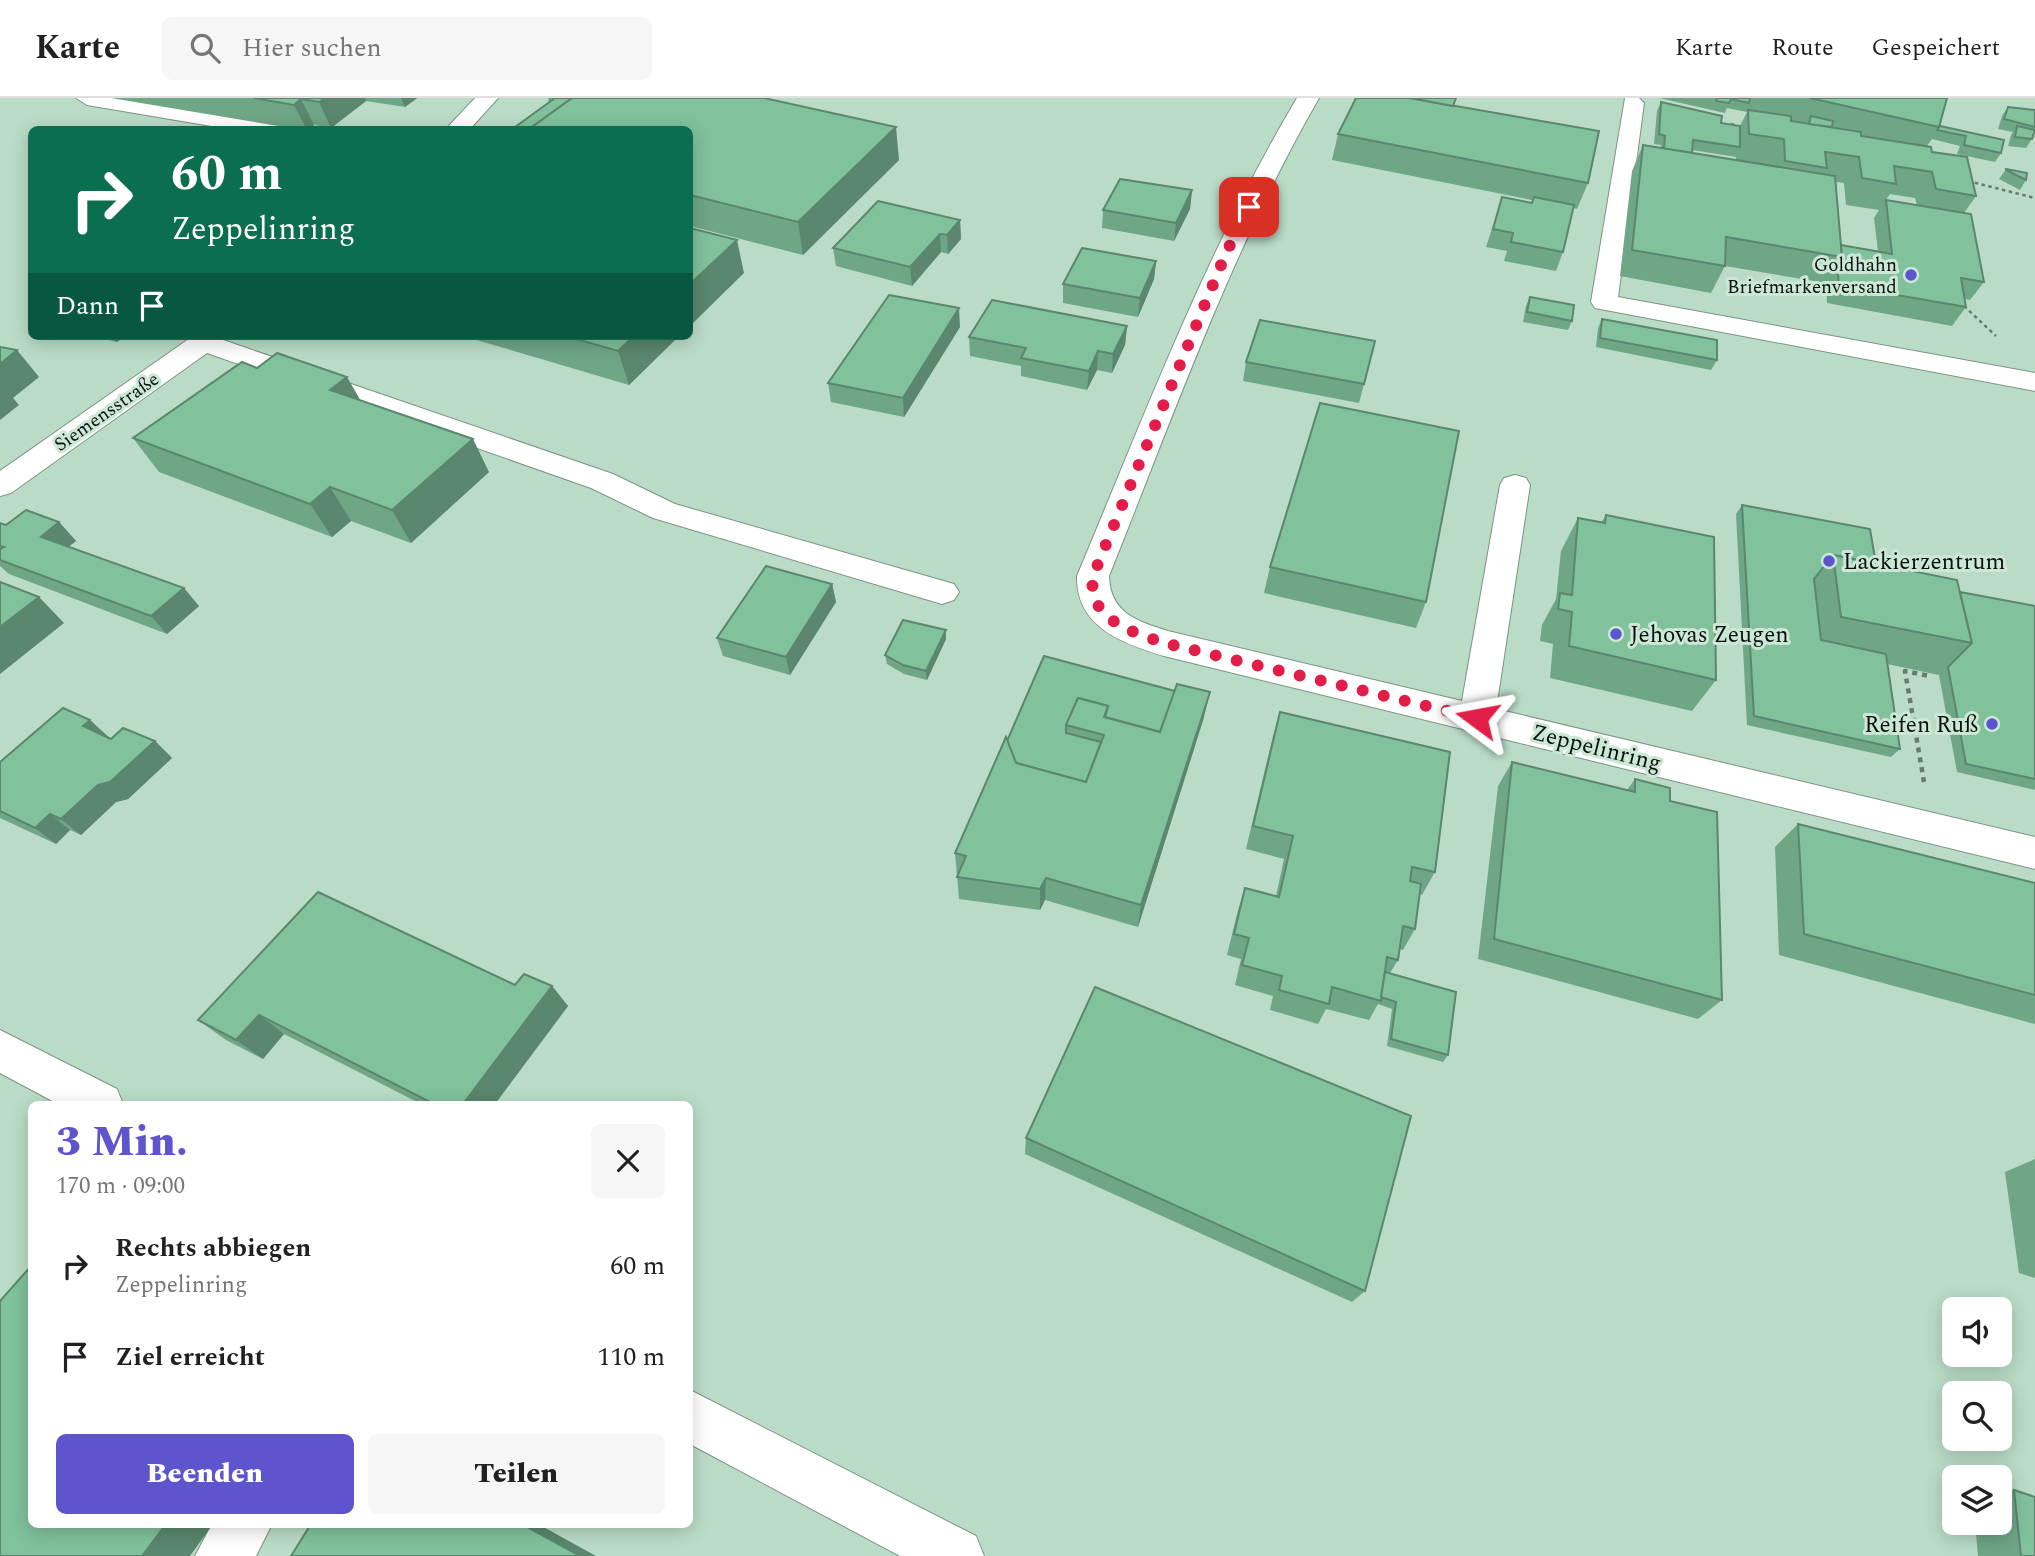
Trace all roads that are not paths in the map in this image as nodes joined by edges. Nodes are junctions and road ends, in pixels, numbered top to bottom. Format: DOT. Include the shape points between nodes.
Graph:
graph roads {
  1 [pos="87,98"];
  2 [pos="487,98"];
  3 [pos="1308,98"];
  4 [pos="1633,103"];
  5 [pos="254,126"];
  6 [pos="460,126"];
  7 [pos="207,340"];
  8 [pos="211,340"];
  9 [pos="2035,382"];
  10 [pos="1516,485"];
  11 [pos="0,486"];
  12 [pos="943,593"];
  13 [pos="1477,718"];
  14 [pos="2035,853"];
  15 [pos="0,1051"];
  16 [pos="95,1101"];
  17 [pos="693,1418"];
  18 [pos="242,1528"];
  19 [pos="223,1556"];
  20 [pos="956,1556"];
  1 -- 5 [label="street"];
  2 -- 6 [label="street"];
  3 -- 13 [label="street, Zeppelinring" via="1226,253 1093,576 1091,591 1101,613 1164,643"];
  4 -- 9 [label="street" via="1604,302"];
  7 -- 11 [label="street, Siemensstraße"];
  8 -- 12 [label="street" via="603,481 664,511"];
  10 -- 13 [label="street"];
  13 -- 14 [label="street, Zeppelinring"];
  15 -- 16 [label="street"];
  17 -- 20 [label="street"];
  18 -- 19 [label="street"];
}
